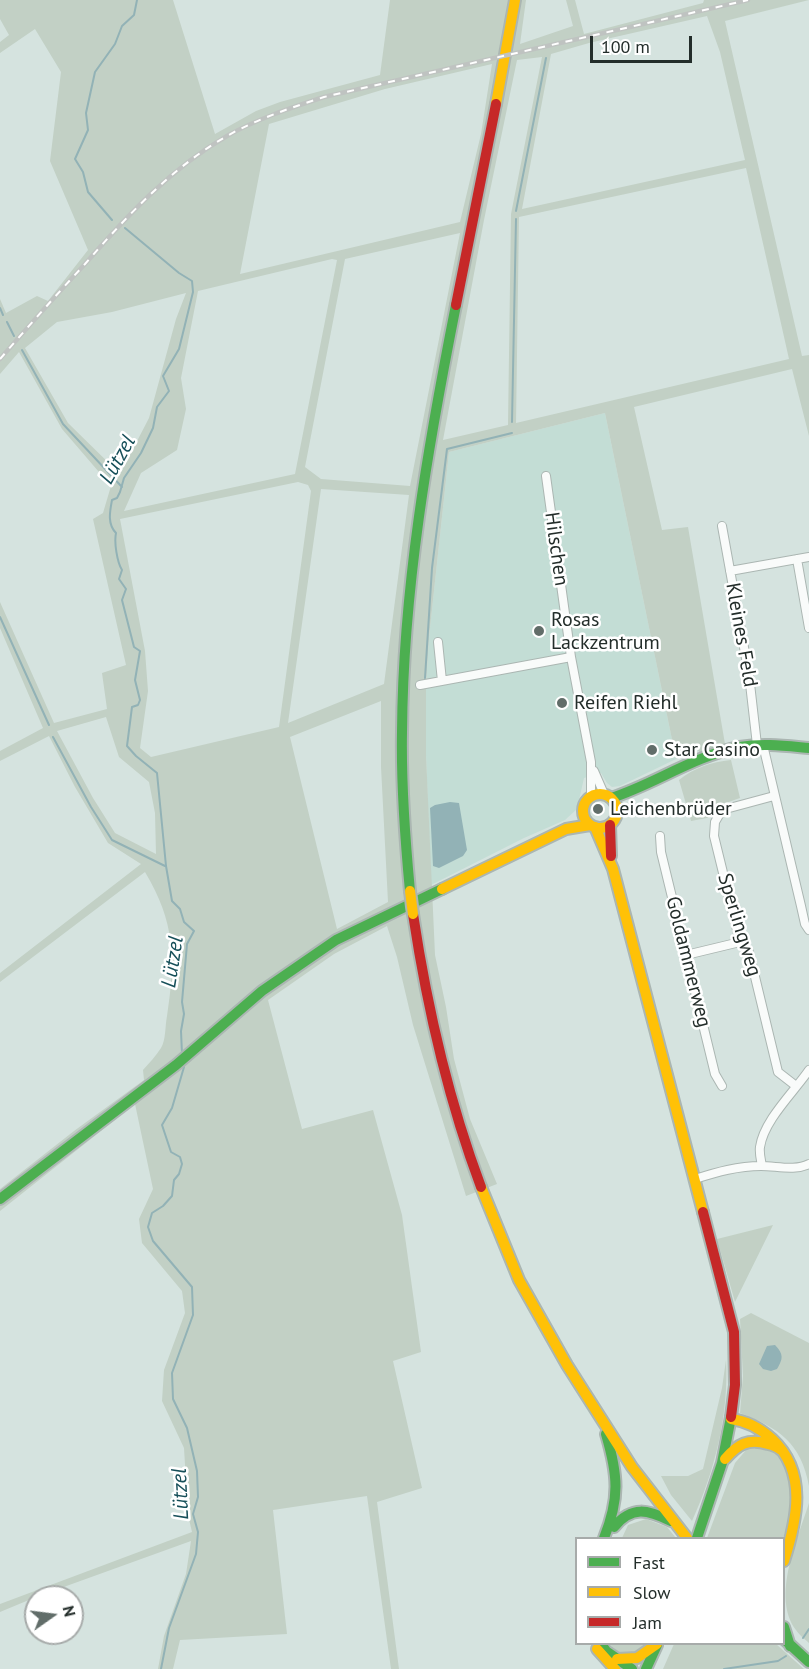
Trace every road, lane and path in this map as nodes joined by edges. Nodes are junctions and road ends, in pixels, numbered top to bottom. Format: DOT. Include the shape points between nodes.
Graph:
graph roads {
  1 [pos="515,0"];
  2 [pos="546,476"];
  3 [pos="722,526"];
  4 [pos="809,556"];
  5 [pos="797,559"];
  6 [pos="730,571"];
  7 [pos="809,628"];
  8 [pos="438,642"];
  9 [pos="571,657"];
  10 [pos="442,681"];
  11 [pos="420,685"];
  12 [pos="760,745"];
  13 [pos="809,748"];
  14 [pos="592,767"];
  15 [pos="681,767"];
  16 [pos="591,796"];
  17 [pos="608,796"];
  18 [pos="774,796"];
  19 [pos="617,812"];
  20 [pos="583,813"];
  21 [pos="610,825"];
  22 [pos="592,826"];
  23 [pos="566,829"];
  24 [pos="660,836"];
  25 [pos="613,869"];
  26 [pos="809,930"];
  27 [pos="740,942"];
  28 [pos="686,955"];
  29 [pos="809,1070"];
  30 [pos="722,1086"];
  31 [pos="796,1086"];
  32 [pos="809,1164"];
  33 [pos="762,1166"];
  34 [pos="695,1179"];
  35 [pos="0,1199"];
  36 [pos="730,1422"];
  37 [pos="603,1425"];
  38 [pos="754,1439"];
  39 [pos="723,1461"];
  40 [pos="674,1522"];
  41 [pos="607,1537"];
  42 [pos="607,1537"];
  43 [pos="685,1537"];
  44 [pos="698,1537"];
  45 [pos="785,1541"];
  46 [pos="785,1555"];
  47 [pos="787,1643"];
  48 [pos="595,1645"];
  49 [pos="602,1645"];
  50 [pos="656,1645"];
  51 [pos="657,1645"];
  52 [pos="807,1661"];
  53 [pos="616,1664"];
  54 [pos="632,1669"];
  55 [pos="646,1669"];
  1 -- 37 [label="main road, bridge" via="441,384 413,564 401,702 405,836 423,974 446,1079 475,1167 510,1260"];
  2 -- 9 [label="street, Hilschen"];
  3 -- 6 [label="street, Kleines Feld"];
  4 -- 5 [label="street"];
  5 -- 6 [label="street"];
  5 -- 7 [label="street"];
  6 -- 12 [label="street, Kleines Feld"];
  8 -- 10 [label="street"];
  9 -- 10 [label="street"];
  9 -- 14 [label="street, Hilschen"];
  10 -- 11 [label="street"];
  12 -- 13 [label="main road"];
  12 -- 15 [label="main road" via="702,757"];
  12 -- 18 [label="street, Kleines Feld"];
  14 -- 16 [label="street, Hilschen"];
  14 -- 17 [label="street, Hilschen"];
  15 -- 17 [label="main road" via="624,794"];
  15 -- 19 [label="main road" via="625,801"];
  16 -- 17 [label="main road"];
  16 -- 20 [label="main road" via="584,803"];
  17 -- 19 [label="main road"];
  18 -- 26 [label="street, Kleines Feld"];
  18 -- 27 [label="street, Sperlingweg" via="722,810 715,822 714,836"];
  19 -- 21 [label="main road"];
  20 -- 22 [label="main road"];
  20 -- 23 [label="main road"];
  21 -- 22 [label="main road"];
  21 -- 25 [label="main road"];
  22 -- 23 [label="main road"];
  22 -- 25 [label="main road"];
  23 -- 35 [label="main road" via="336,940 262,991 176,1065"];
  24 -- 28 [label="street, Goldammerweg"];
  25 -- 34 [label="main road"];
  27 -- 28 [label="street"];
  27 -- 31 [label="street, Sperlingweg" via="750,952 778,1072"];
  28 -- 30 [label="street, Goldammerweg" via="715,1074"];
  29 -- 31 [label="street"];
  31 -- 33 [label="street" via="765,1132 759,1149"];
  32 -- 33 [label="street"];
  33 -- 34 [label="street" via="725,1169"];
  34 -- 36 [label="main road" via="730,1313 736,1358"];
  36 -- 38 [label="main road" via="734,1431"];
  36 -- 39 [label="main road"];
  36 -- 46 [label="main road" via="751,1425 773,1437 797,1466 803,1490 801,1510"];
  37 -- 40 [label="main road"];
  37 -- 41 [label="main road" via="614,1459 618,1490"];
  38 -- 39 [label="main road" via="738,1444"];
  38 -- 45 [label="main road" via="778,1447 794,1468 799,1484 798,1503"];
  39 -- 44 [label="main road"];
  40 -- 42 [label="main road" via="654,1513 632,1512 620,1517"];
  40 -- 43 [label="main road"];
  47 -- 52 [label="main road"];
  48 -- 53 [label="main road"];
  49 -- 53 [label="main road"];
  50 -- 53 [label="main road" via="637,1659"];
  51 -- 55 [label="main road"];
  53 -- 54 [label="main road"];
}
